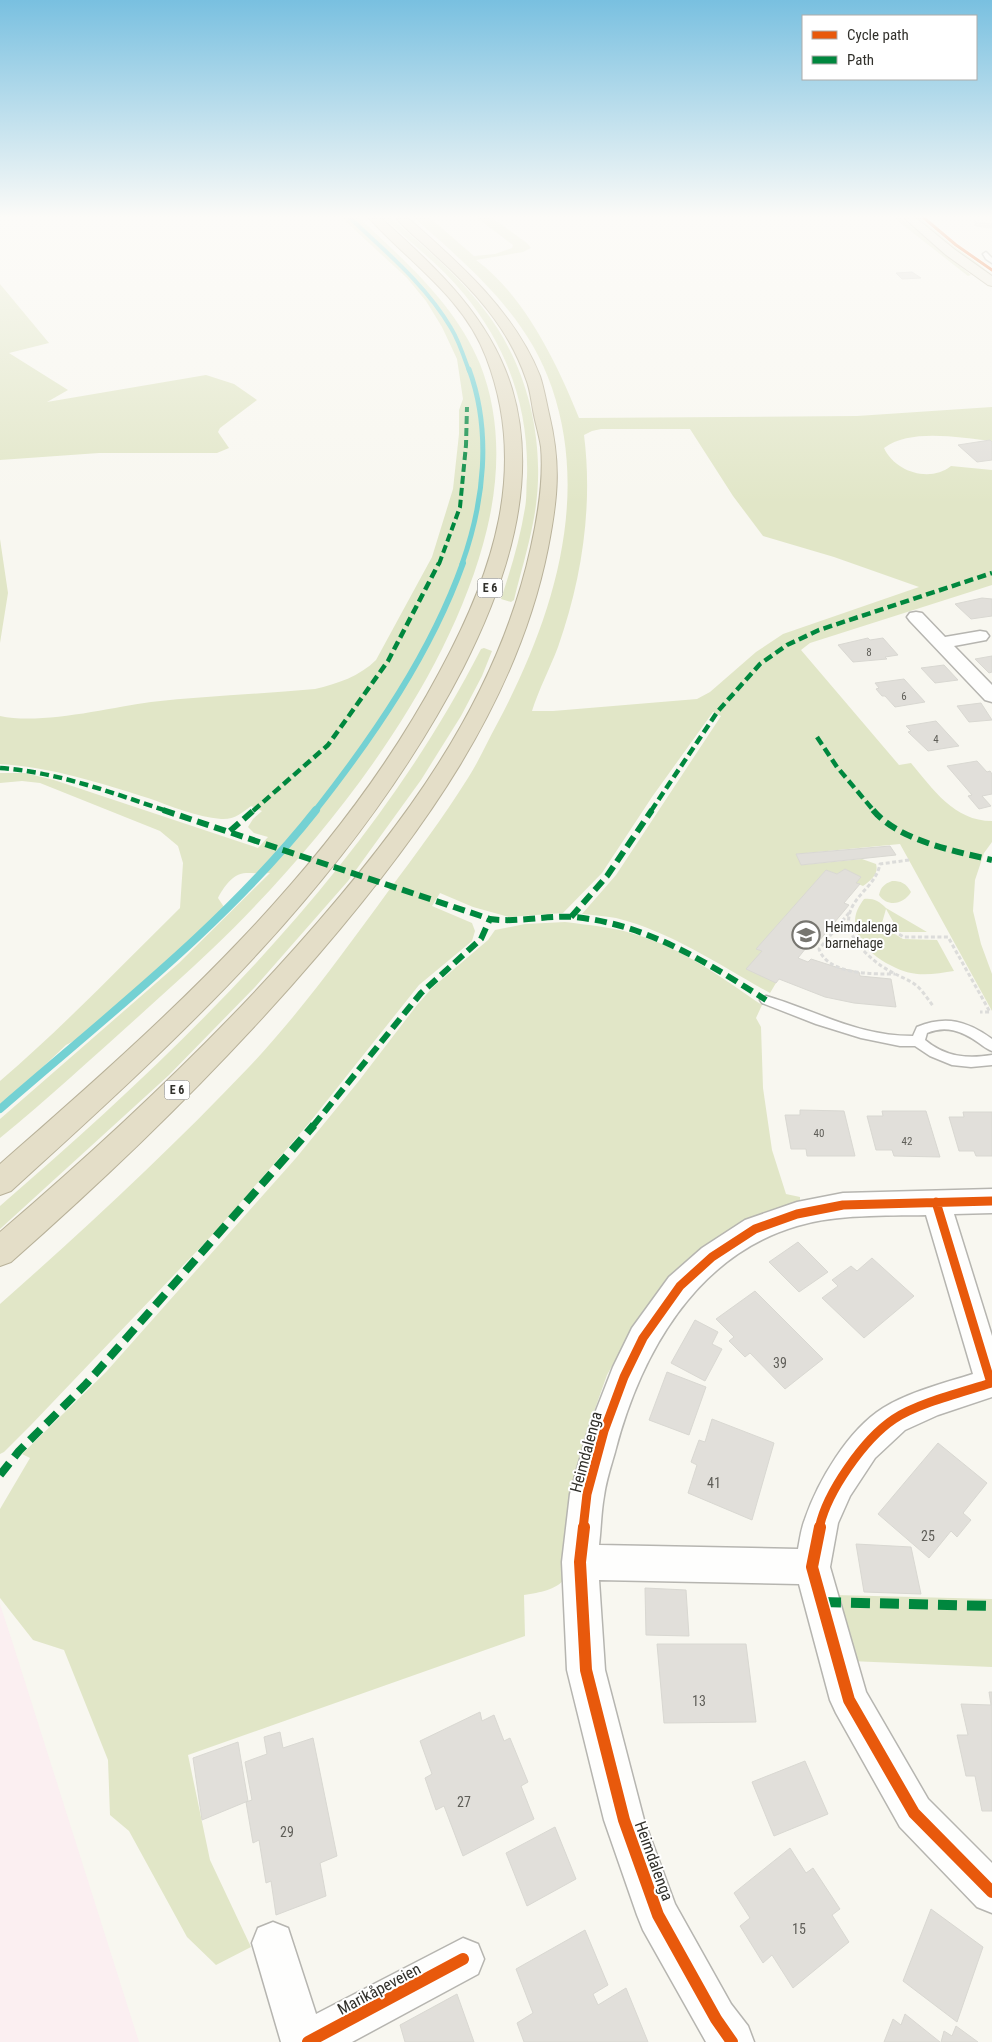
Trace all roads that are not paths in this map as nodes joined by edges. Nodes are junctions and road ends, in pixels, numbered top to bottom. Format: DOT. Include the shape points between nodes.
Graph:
graph roads {
  1 [pos="467,313"];
  2 [pos="497,313"];
  3 [pos="916,617"];
  4 [pos="980,636"];
  5 [pos="941,643"];
  6 [pos="992,696"];
  7 [pos="766,1000"];
  8 [pos="918,1041"];
  9 [pos="992,1046"];
  10 [pos="992,1060"];
  11 [pos="0,1182"];
  12 [pos="992,1201"];
  13 [pos="936,1202"];
  14 [pos="0,1252"];
  15 [pos="991,1385"];
  16 [pos="580,1562"];
  17 [pos="812,1566"];
  18 [pos="992,1892"];
  19 [pos="273,1943"];
  20 [pos="463,1960"];
  21 [pos="303,2042"];
  22 [pos="308,2042"];
  23 [pos="732,2042"];
  1 -- 11 [label="highway, E 6" via="492,353 502,378 514,439 515,472 506,536 486,601 448,684 403,758 307,883 218,980"];
  2 -- 14 [label="highway, E 6" via="533,375 549,446 548,498 540,555 521,623 468,733 377,869 232,1034 83,1180"];
  3 -- 5 [label="street"];
  4 -- 5 [label="street"];
  5 -- 6 [label="street"];
  7 -- 8 [label="lane" via="816,1020 898,1041"];
  8 -- 9 [label="lane" via="921,1030 930,1025 948,1024 965,1027"];
  8 -- 10 [label="lane" via="939,1057 957,1062"];
  12 -- 13 [label="street, Heimdalenga"];
  13 -- 15 [label="street"];
  13 -- 16 [label="street, Heimdalenga" via="861,1203 797,1214 755,1229 712,1257 680,1286 643,1338 604,1430 587,1494"];
  15 -- 17 [label="street" via="932,1402 894,1420 863,1447 838,1484 821,1521"];
  16 -- 17 [label="street"];
  16 -- 23 [label="street, Heimdalenga" via="586,1670 624,1820 658,1915"];
  17 -- 18 [label="street" via="849,1700 914,1813"];
  19 -- 21 [label="street"];
  20 -- 22 [label="street, Marikåpeveien"];
}
